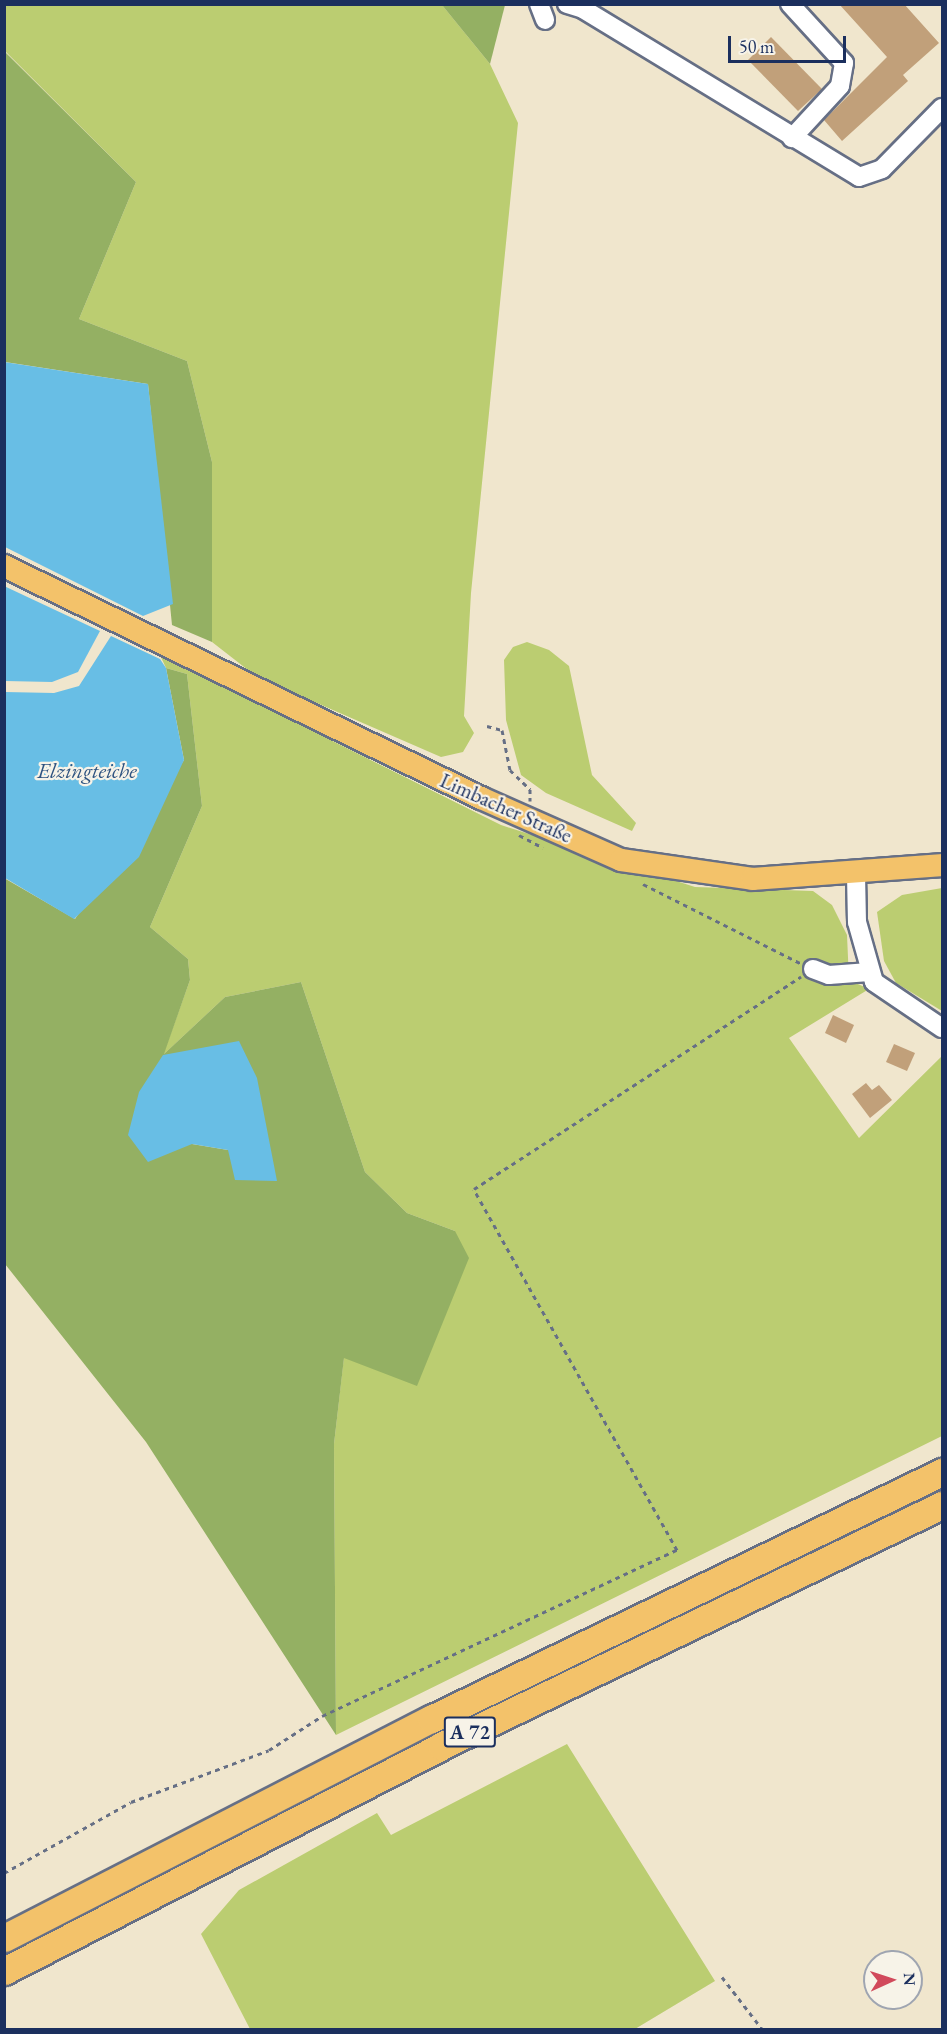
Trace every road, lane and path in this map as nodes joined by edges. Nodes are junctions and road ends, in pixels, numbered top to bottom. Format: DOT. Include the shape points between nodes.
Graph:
graph roads {
  1 [pos="567,4"];
  2 [pos="790,4"];
  3 [pos="942,108"];
  4 [pos="792,138"];
  5 [pos="4,566"];
  6 [pos="487,726"];
  7 [pos="524,817"];
  8 [pos="550,850"];
  9 [pos="942,865"];
  10 [pos="856,875"];
  11 [pos="637,881"];
  12 [pos="813,969"];
  13 [pos="869,972"];
  14 [pos="942,1028"];
  15 [pos="942,1472"];
  16 [pos="942,1505"];
  17 [pos="4,1873"];
  18 [pos="4,1938"];
  19 [pos="4,1971"];
  20 [pos="722,1977"];
  21 [pos="763,2030"];
  1 -- 4 [label="street" via="583,9"];
  2 -- 4 [label="street" via="844,63 840,86"];
  3 -- 4 [label="street" via="882,169 859,177"];
  5 -- 7 [label="main road, Limbacher Straße"];
  6 -- 7 [label="path" via="502,730 510,770 532,794"];
  7 -- 8 [label="path" via="521,840"];
  7 -- 10 [label="main road, Limbacher Straße" via="621,860 704,875 753,879"];
  9 -- 10 [label="main road, Limbacher Straße"];
  10 -- 13 [label="street" via="857,922"];
  11 -- 12 [label="path"];
  12 -- 13 [label="street" via="829,975"];
  12 -- 17 [label="path" via="474,1189 677,1550 322,1716 269,1750 131,1802"];
  13 -- 14 [label="street" via="884,994"];
  15 -- 18 [label="highway, A 72" via="431,1719"];
  16 -- 19 [label="highway, A 72" via="430,1752"];
  20 -- 21 [label="path"];
}
